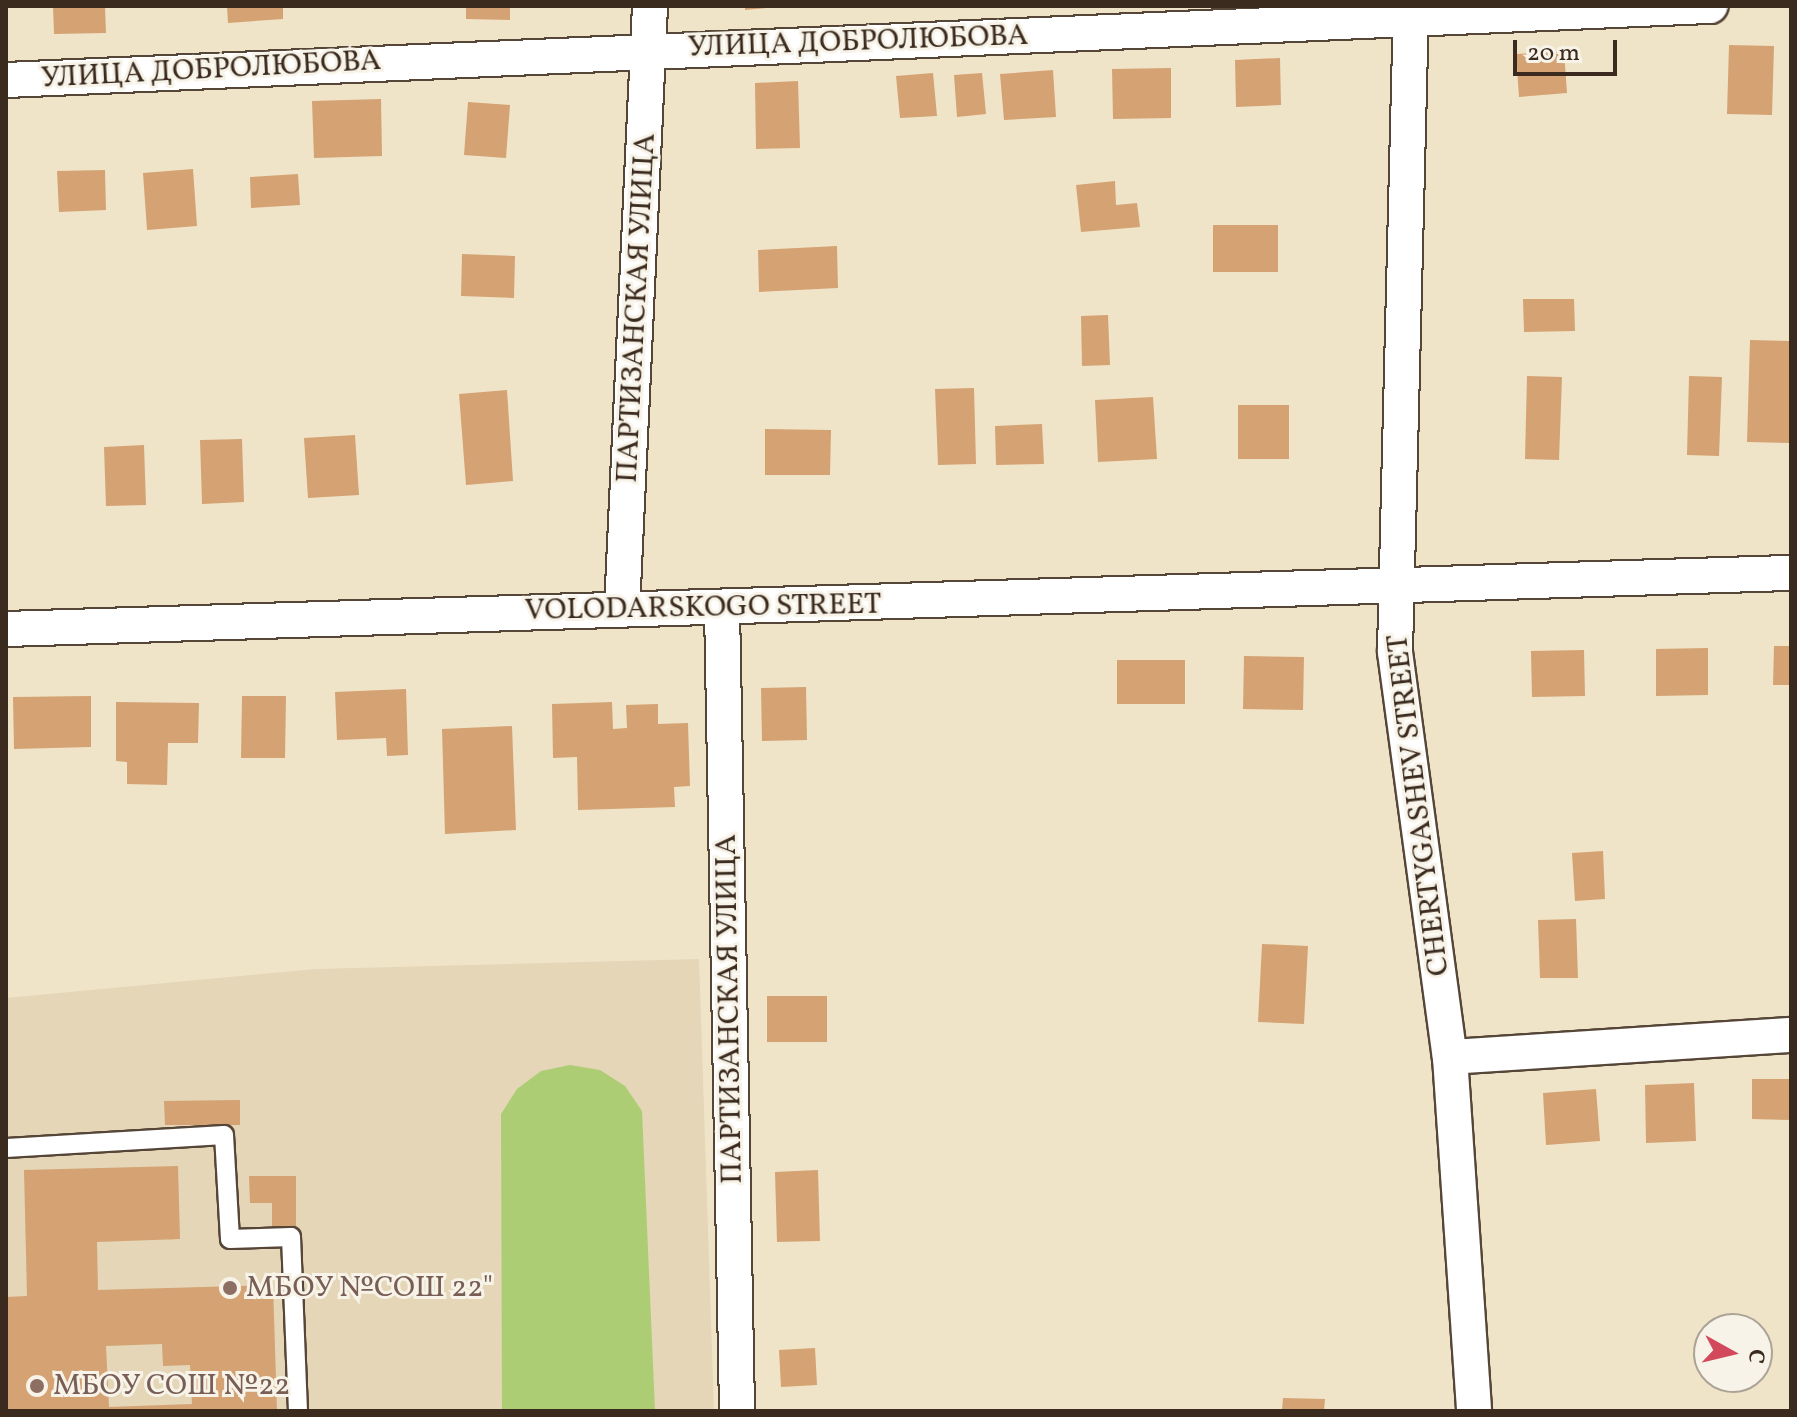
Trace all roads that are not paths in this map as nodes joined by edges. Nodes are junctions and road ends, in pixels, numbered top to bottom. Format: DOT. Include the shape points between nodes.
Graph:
graph roads {
  1 [pos="650,6"];
  2 [pos="1710,6"];
  3 [pos="1412,12"];
  4 [pos="649,50"];
  5 [pos="6,80"];
  6 [pos="1791,573"];
  7 [pos="1400,591"];
  8 [pos="722,607"];
  9 [pos="622,609"];
  10 [pos="6,629"];
  11 [pos="1791,1035"];
  12 [pos="1450,1057"];
  13 [pos="6,1148"];
  14 [pos="298,1411"];
  15 [pos="737,1411"];
  16 [pos="1474,1411"];
  1 -- 4 [label="street, ПАРТИЗАНСКАЯ УЛИЦА"];
  2 -- 3 [label="street, УЛИЦА ДОБРОЛЮБОВА"];
  3 -- 4 [label="street, УЛИЦА ДОБРОЛЮБОВА"];
  3 -- 7 [label="street, CHERTYGASHEV STREET"];
  4 -- 5 [label="street, УЛИЦА ДОБРОЛЮБОВА"];
  4 -- 9 [label="street, ПАРТИЗАНСКАЯ УЛИЦА"];
  6 -- 7 [label="street, VOLODARSKOGO STREET"];
  7 -- 8 [label="street, VOLODARSKOGO STREET"];
  7 -- 12 [label="street, CHERTYGASHEV STREET" via="1395,652"];
  8 -- 9 [label="street, VOLODARSKOGO STREET"];
  8 -- 15 [label="street, ПАРТИЗАНСКАЯ УЛИЦА"];
  9 -- 10 [label="street, VOLODARSKOGO STREET"];
  11 -- 12 [label="street"];
  12 -- 16 [label="street, CHERTYGASHEV STREET"];
  13 -- 14 [label="lane" via="224,1135 230,1239 291,1237"];
}
